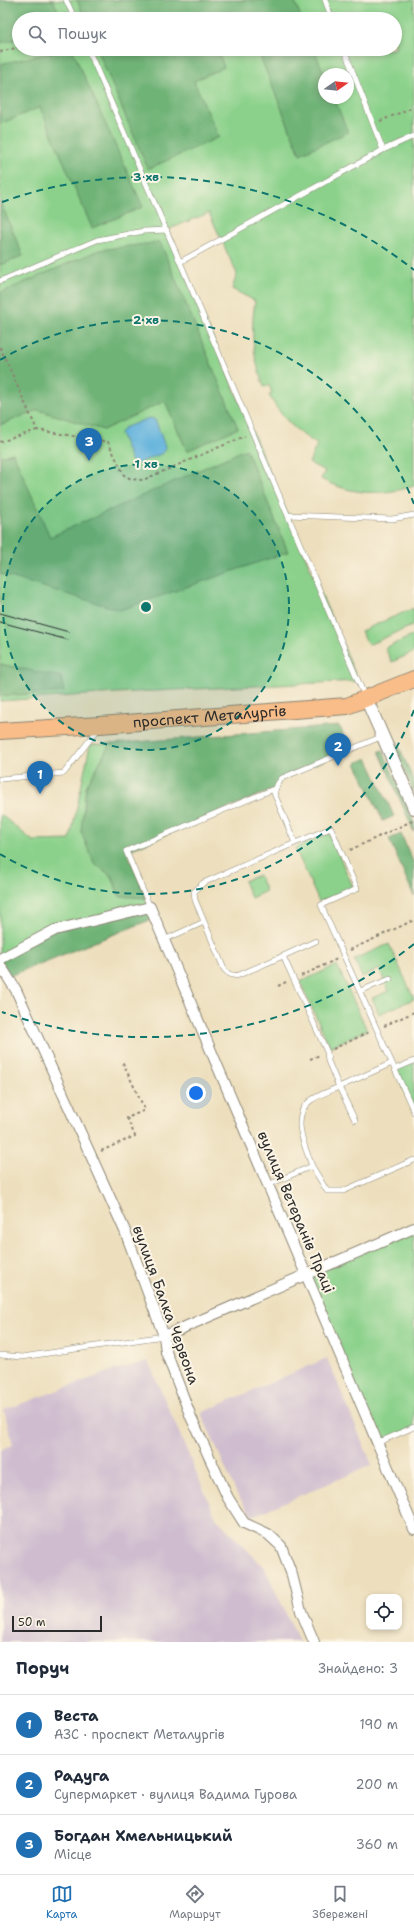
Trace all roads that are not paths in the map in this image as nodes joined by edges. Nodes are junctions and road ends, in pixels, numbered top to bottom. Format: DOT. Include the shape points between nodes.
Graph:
graph roads {
  1 [pos="66,0"];
  2 [pos="325,0"];
  3 [pos="71,12"];
  4 [pos="329,12"];
  5 [pos="91,56"];
  6 [pos="347,56"];
  7 [pos="414,136"];
  8 [pos="383,150"];
  9 [pos="167,230"];
  10 [pos="180,262"];
  11 [pos="0,281"];
  12 [pos="288,515"];
  13 [pos="414,515"];
  14 [pos="414,679"];
  15 [pos="366,698"];
  16 [pos="100,725"];
  17 [pos="0,731"];
  18 [pos="382,736"];
  19 [pos="0,779"];
  20 [pos="276,788"];
  21 [pos="414,808"];
  22 [pos="295,843"];
  23 [pos="150,907"];
  24 [pos="204,922"];
  25 [pos="164,940"];
  26 [pos="316,941"];
  27 [pos="283,956"];
  28 [pos="0,959"];
  29 [pos="0,965"];
  30 [pos="390,978"];
  31 [pos="360,991"];
  32 [pos="414,1061"];
  33 [pos="392,1063"];
  34 [pos="395,1069"];
  35 [pos="339,1087"];
  36 [pos="414,1112"];
  37 [pos="356,1120"];
  38 [pos="414,1160"];
  39 [pos="312,1166"];
  40 [pos="268,1184"];
  41 [pos="414,1228"];
  42 [pos="306,1275"];
  43 [pos="164,1336"];
  44 [pos="0,1355"];
  45 [pos="414,1427"];
  46 [pos="377,1443"];
  47 [pos="414,1529"];
  48 [pos="314,1642"];
  1 -- 3 [label="lane"];
  2 -- 4 [label="lane"];
  5 -- 9 [label="lane"];
  6 -- 8 [label="lane"];
  7 -- 8 [label="lane"];
  8 -- 10 [label="lane"];
  9 -- 10 [label="lane"];
  9 -- 11 [label="lane" via="144,231 97,240"];
  10 -- 12 [label="lane"];
  12 -- 13 [label="lane" via="392,519"];
  12 -- 15 [label="lane"];
  14 -- 15 [label="main road, проспект Металургів"];
  15 -- 16 [label="main road, проспект Металургів" via="347,706"];
  15 -- 18 [label="street"];
  16 -- 17 [label="main road, проспект Металургів"];
  16 -- 19 [label="lane" via="64,773"];
  18 -- 20 [label="lane" via="287,775"];
  18 -- 21 [label="street"];
  20 -- 22 [label="lane" via="274,793"];
  20 -- 23 [label="lane" via="126,851"];
  22 -- 24 [label="lane" via="199,886 194,895"];
  22 -- 31 [label="lane" via="330,828 342,853 357,889 321,905"];
  23 -- 25 [label="street, вулиця Ветеранів Праці"];
  23 -- 28 [label="street" via="55,930"];
  24 -- 25 [label="lane"];
  24 -- 27 [label="lane" via="224,969 230,975 239,975"];
  25 -- 40 [label="street, вулиця Ветеранів Праці"];
  26 -- 27 [label="lane"];
  27 -- 35 [label="lane" via="327,1052"];
  29 -- 43 [label="street, вулиця Балка Червона" via="16,990 125,1231"];
  30 -- 31 [label="lane"];
  31 -- 33 [label="lane"];
  32 -- 34 [label="lane"];
  33 -- 34 [label="lane"];
  33 -- 35 [label="lane"];
  34 -- 36 [label="lane"];
  35 -- 37 [label="lane"];
  35 -- 39 [label="lane" via="310,1101 303,1109 301,1132"];
  38 -- 39 [label="lane" via="343,1191 327,1191"];
  39 -- 40 [label="lane"];
  40 -- 42 [label="street, вулиця Ветеранів Праці"];
  41 -- 42 [label="street"];
  42 -- 43 [label="street"];
  42 -- 46 [label="street, вулиця Ветеранів Праці"];
  43 -- 44 [label="lane" via="22,1357"];
  43 -- 48 [label="street, вулиця Балка Червона" via="171,1367 228,1498 244,1523 268,1534 282,1546 301,1611"];
  45 -- 46 [label="lane"];
  46 -- 47 [label="street, вулиця Ветеранів Праці"];
}
